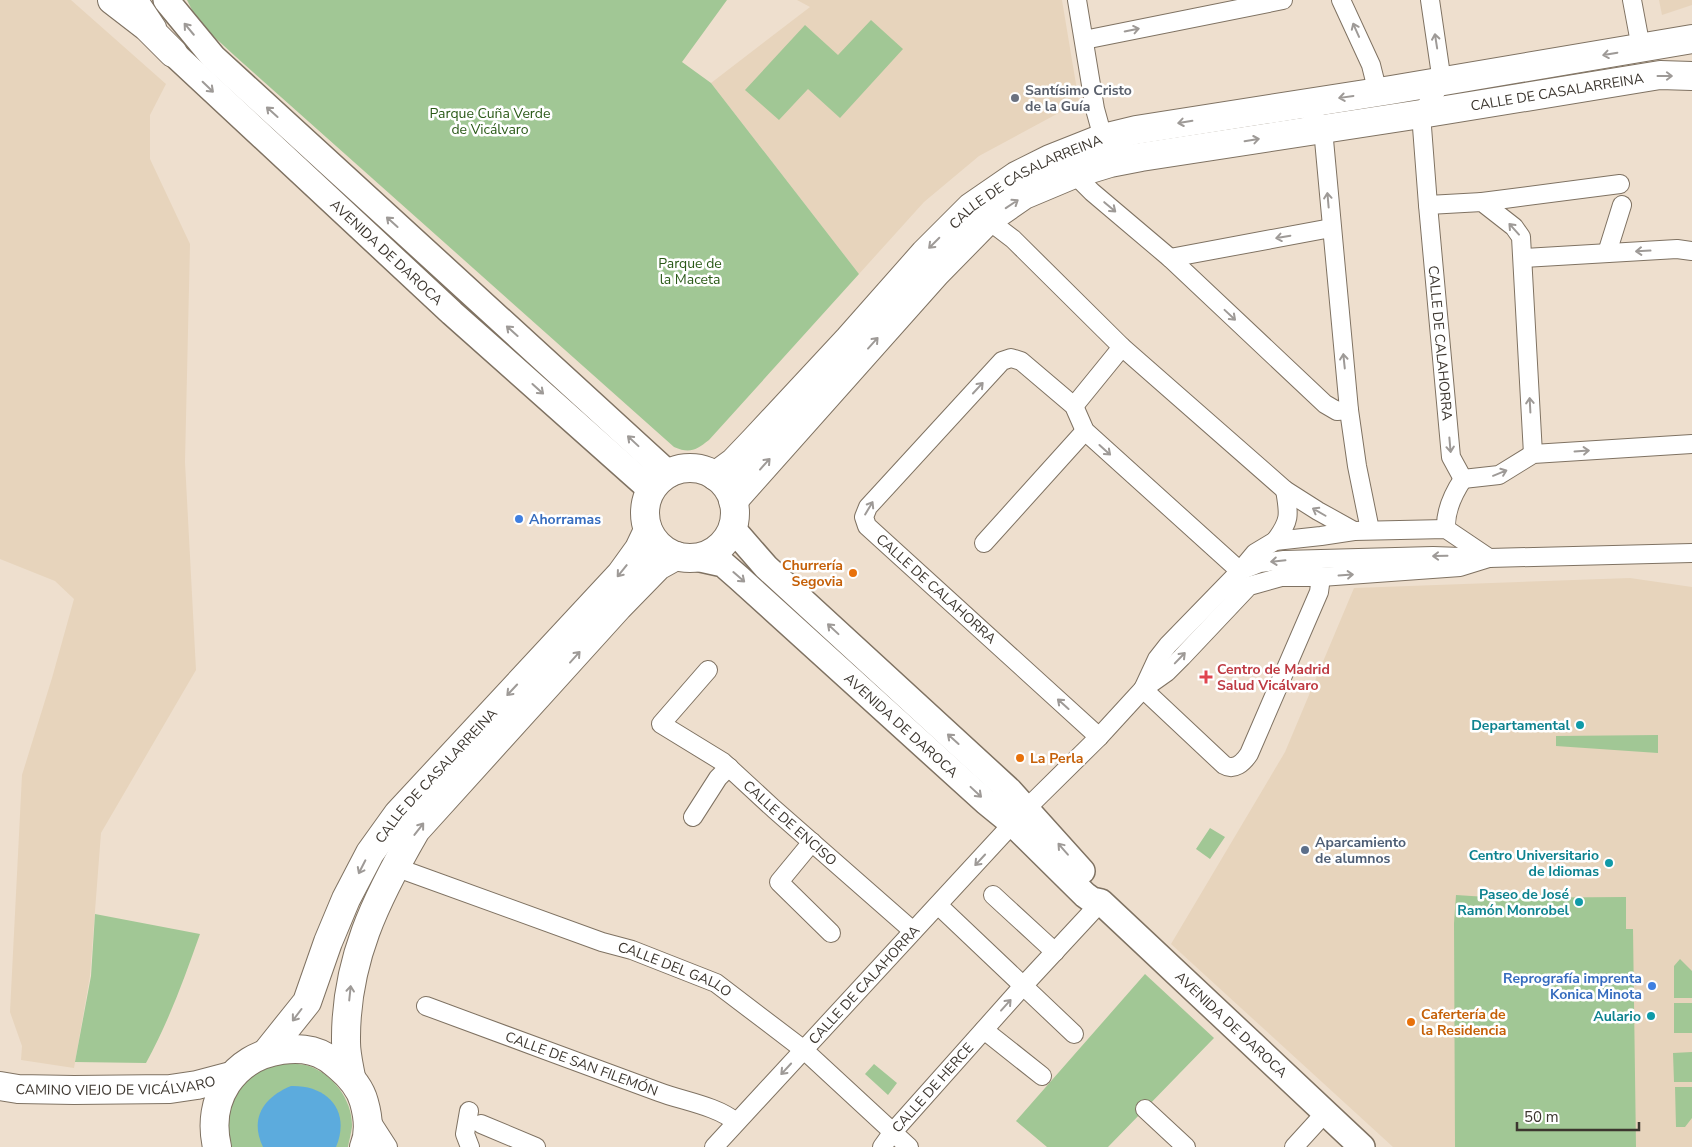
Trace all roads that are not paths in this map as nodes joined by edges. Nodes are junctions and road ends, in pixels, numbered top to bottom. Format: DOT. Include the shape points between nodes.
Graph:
graph roads {
  1 [pos="112,0"];
  2 [pos="139,0"];
  3 [pos="166,0"];
  4 [pos="1077,0"];
  5 [pos="1284,0"];
  6 [pos="1341,0"];
  7 [pos="1430,0"];
  8 [pos="1632,0"];
  9 [pos="1692,39"];
  10 [pos="1084,40"];
  11 [pos="1641,48"];
  12 [pos="173,53"];
  13 [pos="1692,76"];
  14 [pos="1442,82"];
  15 [pos="1378,93"];
  16 [pos="1304,104"];
  17 [pos="1421,114"];
  18 [pos="1323,129"];
  19 [pos="1106,151"];
  20 [pos="1074,174"];
  21 [pos="1620,184"];
  22 [pos="1482,202"];
  23 [pos="1428,205"];
  24 [pos="1622,206"];
  25 [pos="979,213"];
  26 [pos="1331,228"];
  27 [pos="1692,251"];
  28 [pos="1607,253"];
  29 [pos="1170,258"];
  30 [pos="1523,258"];
  31 [pos="1122,347"];
  32 [pos="1074,406"];
  33 [pos="1349,410"];
  34 [pos="1085,431"];
  35 [pos="1692,444"];
  36 [pos="1533,454"];
  37 [pos="715,476"];
  38 [pos="1463,479"];
  39 [pos="660,482"];
  40 [pos="1285,490"];
  41 [pos="733,501"];
  42 [pos="732,528"];
  43 [pos="1446,529"];
  44 [pos="648,530"];
  45 [pos="1362,531"];
  46 [pos="1275,541"];
  47 [pos="984,543"];
  48 [pos="1692,553"];
  49 [pos="686,557"];
  50 [pos="1489,558"];
  51 [pos="1240,571"];
  52 [pos="1321,577"];
  53 [pos="708,670"];
  54 [pos="1143,689"];
  55 [pos="1099,738"];
  56 [pos="729,767"];
  57 [pos="1020,816"];
  58 [pos="693,817"];
  59 [pos="812,842"];
  60 [pos="395,867"];
  61 [pos="993,895"];
  62 [pos="1101,902"];
  63 [pos="938,906"];
  64 [pos="913,931"];
  65 [pos="831,933"];
  66 [pos="1055,952"];
  67 [pos="1023,986"];
  68 [pos="426,1006"];
  69 [pos="984,1030"];
  70 [pos="1074,1034"];
  71 [pos="804,1050"];
  72 [pos="267,1052"];
  73 [pos="231,1076"];
  74 [pos="1042,1076"];
  75 [pos="351,1077"];
  76 [pos="0,1086"];
  77 [pos="1145,1109"];
  78 [pos="469,1110"];
  79 [pos="1326,1113"];
  80 [pos="368,1115"];
  81 [pos="736,1122"];
  82 [pos="481,1124"];
  83 [pos="887,1140"];
  84 [pos="217,1147"];
  85 [pos="364,1147"];
  86 [pos="388,1147"];
  87 [pos="470,1147"];
  88 [pos="536,1147"];
  89 [pos="714,1147"];
  90 [pos="909,1147"];
  91 [pos="1186,1147"];
  92 [pos="1294,1147"];
  93 [pos="1362,1147"];
  1 -- 12 [label="main road" via="147,27"];
  2 -- 12 [label="street, AVENIDA DE DAROCA"];
  39 -- 3 [label="main road, AVENIDA DE DAROCA, one-way" via="213,57"];
  4 -- 10 [label="street"];
  10 -- 5 [label="street, one-way"];
  15 -- 6 [label="street, one-way" via="1371,65"];
  14 -- 7 [label="street, one-way"];
  8 -- 11 [label="street"];
  9 -- 11 [label="main road, CALLE DE CASALARREINA"];
  10 -- 19 [label="street" via="1095,109"];
  11 -- 14 [label="main road, CALLE DE CASALARREINA, one-way"];
  12 -- 39 [label="main road, AVENIDA DE DAROCA, one-way" via="395,261"];
  17 -- 13 [label="main road, CALLE DE CASALARREINA, one-way" via="1660,75"];
  14 -- 15 [label="main road, CALLE DE CASALARREINA"];
  14 -- 17 [label="street"];
  15 -- 16 [label="main road, CALLE DE CASALARREINA, one-way"];
  16 -- 18 [label="street"];
  16 -- 19 [label="main road, CALLE DE CASALARREINA, one-way" via="1136,130"];
  17 -- 18 [label="main road, CALLE DE CASALARREINA"];
  17 -- 23 [label="street, CALLE DE CALAHORRA"];
  19 -- 18 [label="main road, CALLE DE CASALARREINA, one-way"];
  26 -- 18 [label="street, one-way"];
  19 -- 20 [label="main road, CALLE DE CASALARREINA"];
  19 -- 25 [label="main road, CALLE DE CASALARREINA" via="1050,159 1016,176"];
  25 -- 20 [label="main road, CALLE DE CASALARREINA, one-way"];
  20 -- 29 [label="street, one-way"];
  21 -- 22 [label="street"];
  22 -- 23 [label="street"];
  30 -- 22 [label="street, one-way" via="1521,237 1514,227"];
  23 -- 38 [label="street, CALLE DE CALAHORRA, one-way" via="1451,457"];
  24 -- 28 [label="street"];
  25 -- 31 [label="street, CALLE DE CALAHORRA" via="1013,239"];
  25 -- 37 [label="main road, CALLE DE CASALARREINA, one-way" via="925,253 755,440"];
  41 -- 25 [label="main road, CALLE DE CASALARREINA, one-way" via="936,272"];
  26 -- 29 [label="street, one-way"];
  33 -- 26 [label="street, one-way"];
  27 -- 28 [label="street, one-way"];
  28 -- 30 [label="street"];
  29 -- 33 [label="street, one-way" via="1325,404 1337,410"];
  36 -- 30 [label="street, one-way"];
  31 -- 32 [label="street"];
  31 -- 40 [label="street, CALLE DE CALAHORRA"];
  32 -- 34 [label="street, CALLE DE CALAHORRA"];
  55 -- 32 [label="street, CALLE DE CALAHORRA, one-way" via="867,526 864,517 868,507 1002,361 1011,358 1021,361"];
  33 -- 45 [label="street"];
  34 -- 47 [label="street"];
  34 -- 51 [label="street, CALLE DE CALAHORRA, one-way"];
  36 -- 35 [label="street, one-way"];
  38 -- 36 [label="street, one-way" via="1498,475"];
  37 -- 39 [label="main road" via="692,468 680,469"];
  37 -- 41 [label="main road"];
  38 -- 43 [label="street" via="1446,515"];
  39 -- 44 [label="main road" via="646,503"];
  45 -- 40 [label="street, CALLE DE CALAHORRA, one-way" via="1318,511"];
  40 -- 46 [label="street, CALLE DE CALAHORRA" via="1288,519"];
  41 -- 42 [label="main road" via="735,515"];
  42 -- 49 [label="main road" via="724,542 711,553"];
  57 -- 42 [label="main road, AVENIDA DE DAROCA, one-way" via="1010,791 766,567"];
  43 -- 45 [label="street, CALLE DE CALAHORRA"];
  43 -- 50 [label="street"];
  44 -- 49 [label="main road" via="664,550"];
  44 -- 72 [label="main road, CALLE DE CASALARREINA, one-way" via="621,574 398,814 370,853 346,900 307,1002"];
  45 -- 46 [label="street, CALLE DE CALAHORRA"];
  46 -- 51 [label="street, CALLE DE CALAHORRA" via="1255,553"];
  48 -- 50 [label="street, CALLE DE CALAHORRA"];
  49 -- 57 [label="main road, AVENIDA DE DAROCA, one-way" via="723,564 986,802"];
  60 -- 49 [label="main road, CALLE DE CASALARREINA, one-way" via="416,830 618,607 658,566"];
  50 -- 51 [label="street, CALLE DE CALAHORRA, one-way" via="1447,555 1284,560 1260,563"];
  52 -- 50 [label="street, CALLE DE CALAHORRA, one-way" via="1460,567"];
  51 -- 54 [label="street, CALLE DE CALAHORRA" via="1168,645"];
  54 -- 52 [label="street, CALLE DE CALAHORRA, one-way" via="1167,672 1249,586 1281,577"];
  52 -- 54 [label="street" via="1319,592 1249,754 1237,766 1224,765"];
  53 -- 56 [label="street, CALLE DE ENCISO" via="661,724"];
  54 -- 55 [label="street, CALLE DE CALAHORRA"];
  55 -- 57 [label="street, CALLE DE CALAHORRA"];
  56 -- 58 [label="street"];
  56 -- 59 [label="street, CALLE DE ENCISO"];
  57 -- 62 [label="main road, AVENIDA DE DAROCA" via="1094,885"];
  57 -- 63 [label="street, CALLE DE CALAHORRA, one-way"];
  59 -- 64 [label="street, CALLE DE ENCISO"];
  59 -- 65 [label="street" via="778,882"];
  60 -- 71 [label="street, CALLE DEL GALLO" via="716,983"];
  75 -- 60 [label="main road, CALLE DE CASALARREINA, one-way" via="346,1044 351,983 359,949"];
  61 -- 66 [label="street"];
  62 -- 66 [label="street, CALLE DE HERCE"];
  62 -- 79 [label="main road, AVENIDA DE DAROCA"];
  63 -- 64 [label="street, CALLE DE CALAHORRA"];
  63 -- 67 [label="street"];
  64 -- 71 [label="street, CALLE DE CALAHORRA"];
  66 -- 67 [label="street, CALLE DE HERCE"];
  69 -- 67 [label="street, CALLE DE HERCE, one-way"];
  67 -- 70 [label="street"];
  68 -- 81 [label="street, CALLE DE SAN FILEMÓN" via="716,1111"];
  69 -- 74 [label="street, CALLE DE HERCE"];
  69 -- 83 [label="street, CALLE DE HERCE"];
  71 -- 81 [label="street, CALLE DE CALAHORRA, one-way"];
  71 -- 83 [label="street, CALLE DEL GALLO"];
  72 -- 73 [label="main road" via="253,1058"];
  72 -- 75 [label="main road" via="291,1048 309,1050 325,1056"];
  73 -- 76 [label="main road, CAMINO VIEJO DE VICÁLVARO" via="170,1089 74,1090"];
  73 -- 84 [label="main road" via="219,1097 214,1121"];
  75 -- 80 [label="main road" via="362,1095"];
  77 -- 91 [label="street"];
  78 -- 87 [label="street" via="465,1134"];
  79 -- 92 [label="street"];
  79 -- 93 [label="main road, AVENIDA DE DAROCA"];
  80 -- 85 [label="main road"];
  80 -- 86 [label="street"];
  81 -- 89 [label="street, CALLE DE CALAHORRA"];
  82 -- 88 [label="street"];
  83 -- 90 [label="street, CALLE DEL GALLO"];
}
